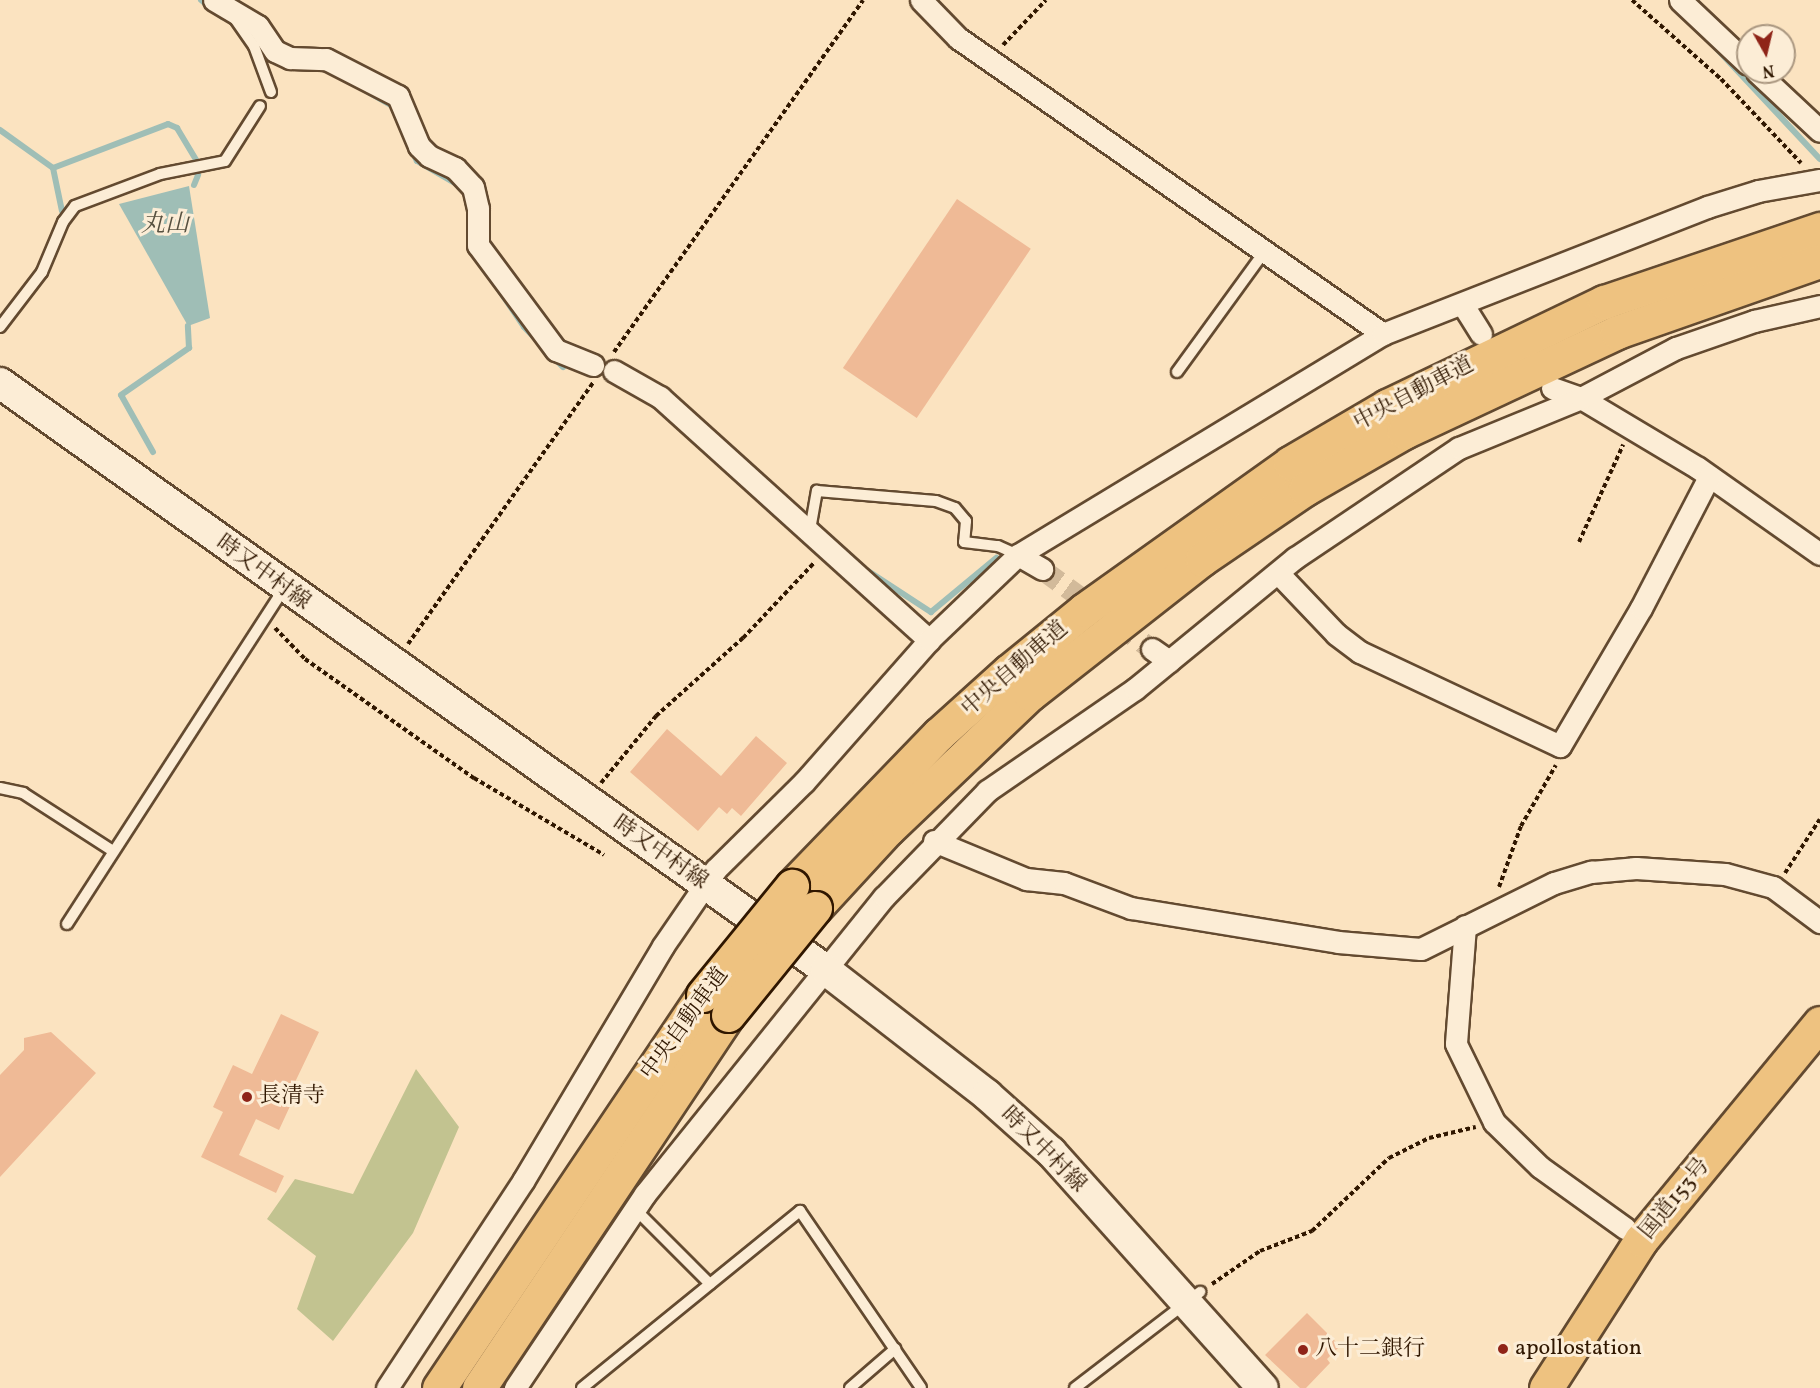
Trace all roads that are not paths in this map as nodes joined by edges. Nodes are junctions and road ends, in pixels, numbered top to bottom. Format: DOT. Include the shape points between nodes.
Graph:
graph roads {
  1 [pos="214,0"];
  2 [pos="921,0"];
  3 [pos="1683,1"];
  4 [pos="231,13"];
  5 [pos="1736,52"];
  6 [pos="1770,84"];
  7 [pos="271,92"];
  8 [pos="260,106"];
  9 [pos="1820,131"];
  10 [pos="1818,184"];
  11 [pos="1820,228"];
  12 [pos="1265,251"];
  13 [pos="1820,261"];
  14 [pos="1464,304"];
  15 [pos="1820,306"];
  16 [pos="0,327"];
  17 [pos="1383,334"];
  18 [pos="1481,334"];
  19 [pos="1177,372"];
  20 [pos="0,384"];
  21 [pos="1552,388"];
  22 [pos="1581,398"];
  23 [pos="1709,477"];
  24 [pos="810,530"];
  25 [pos="1820,554"];
  26 [pos="1018,555"];
  27 [pos="1042,568"];
  28 [pos="1278,573"];
  29 [pos="284,589"];
  30 [pos="929,640"];
  31 [pos="1152,649"];
  32 [pos="1169,661"];
  33 [pos="0,788"];
  34 [pos="934,841"];
  35 [pos="113,850"];
  36 [pos="705,884"];
  37 [pos="1820,922"];
  38 [pos="67,924"];
  39 [pos="1466,926"];
  40 [pos="826,970"];
  41 [pos="1820,1023"];
  42 [pos="635,1209"];
  43 [pos="1625,1228"];
  44 [pos="710,1284"];
  45 [pos="1193,1299"];
  46 [pos="895,1349"];
  47 [pos="387,1388"];
  48 [pos="439,1388"];
  49 [pos="479,1388"];
  50 [pos="515,1388"];
  51 [pos="582,1388"];
  52 [pos="850,1388"];
  53 [pos="921,1388"];
  54 [pos="1075,1388"];
  55 [pos="1263,1388"];
  56 [pos="1546,1388"];
  1 -- 4 [label="street"];
  2 -- 12 [label="street" via="958,38"];
  3 -- 5 [label="street"];
  4 -- 7 [label="lane" via="254,46"];
  4 -- 24 [label="street" via="258,26 274,51 291,58 326,59 398,96 419,146 429,156 455,168 473,187 478,208 478,245 556,350 660,397"];
  6 -- 9 [label="street"];
  8 -- 16 [label="lane" via="225,161 160,174 75,207 63,222 42,272"];
  10 -- 14 [label="street" via="1758,191 1707,207"];
  11 -- 48 [label="highway, 中央自動車道, bridge" via="1604,302 1418,391 1290,463 1084,610 1009,671 939,734 792,886 703,995"];
  12 -- 17 [label="street"];
  12 -- 19 [label="lane"];
  13 -- 49 [label="highway, 中央自動車道, bridge" via="1607,337 1404,432 1305,489 1202,559 1030,694 888,829 815,908 728,1015"];
  14 -- 17 [label="street"];
  14 -- 18 [label="street"];
  15 -- 22 [label="street" via="1754,321 1676,348"];
  17 -- 26 [label="street"];
  20 -- 29 [label="main road, 時又中村線"];
  21 -- 22 [label="street"];
  22 -- 23 [label="street"];
  22 -- 28 [label="street" via="1459,448"];
  23 -- 25 [label="street"];
  23 -- 28 [label="street" via="1641,608 1560,746 1360,651 1336,633"];
  24 -- 26 [label="lane" via="818,490 936,501 955,507 966,521 964,542 998,546"];
  24 -- 30 [label="street"];
  26 -- 27 [label="street"];
  26 -- 30 [label="street"];
  28 -- 32 [label="street"];
  29 -- 35 [label="lane"];
  29 -- 36 [label="main road, 時又中村線"];
  30 -- 36 [label="street" via="804,782"];
  31 -- 32 [label="street"];
  32 -- 34 [label="street" via="987,791"];
  33 -- 35 [label="lane" via="24,793"];
  34 -- 39 [label="street" via="1026,879 1064,883 1131,908 1277,934 1421,949"];
  34 -- 40 [label="street"];
  35 -- 38 [label="lane"];
  36 -- 40 [label="main road, 時又中村線"];
  36 -- 47 [label="street" via="523,1181"];
  37 -- 39 [label="street" via="1773,887 1725,874 1636,868 1592,872 1554,883"];
  39 -- 43 [label="street" via="1456,1044 1494,1122 1540,1167"];
  40 -- 42 [label="street"];
  40 -- 45 [label="main road, 時又中村線" via="987,1095 1051,1152"];
  41 -- 56 [label="highway, 国道153号" via="1641,1240"];
  42 -- 44 [label="lane"];
  42 -- 50 [label="street"];
  44 -- 46 [label="lane" via="800,1211"];
  44 -- 51 [label="lane"];
  45 -- 54 [label="lane"];
  45 -- 55 [label="main road, 時又中村線"];
  46 -- 52 [label="lane"];
  46 -- 53 [label="lane"];
}
